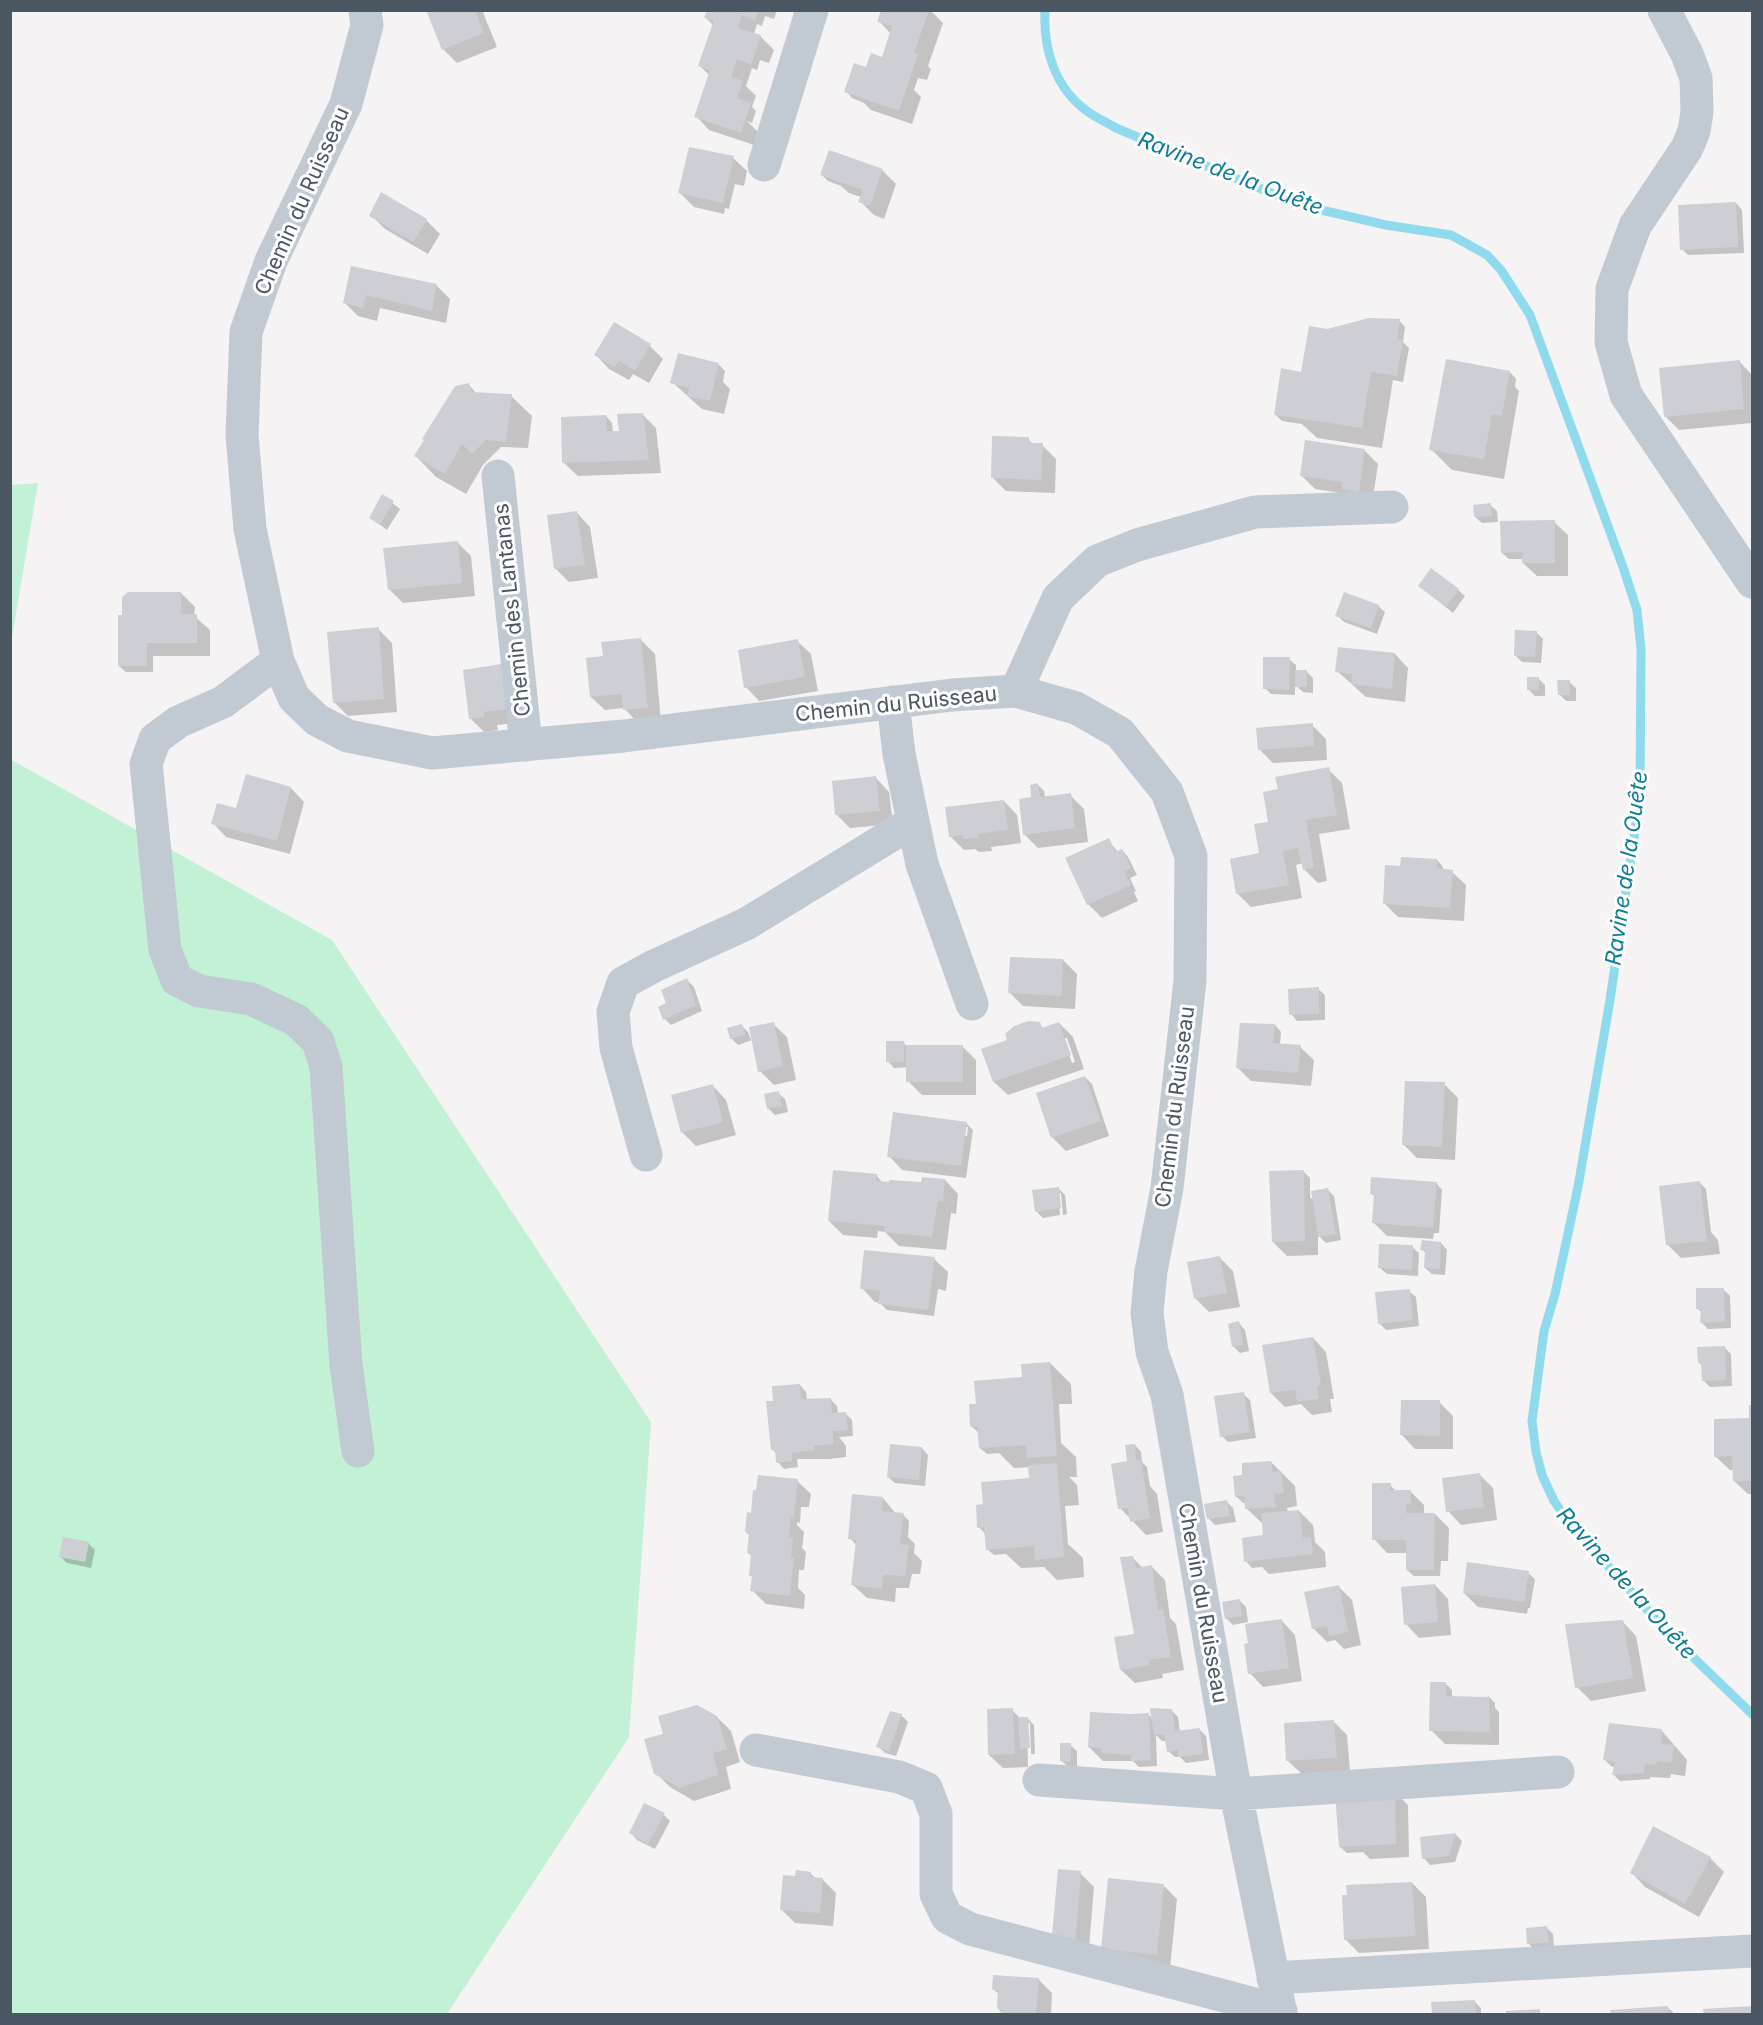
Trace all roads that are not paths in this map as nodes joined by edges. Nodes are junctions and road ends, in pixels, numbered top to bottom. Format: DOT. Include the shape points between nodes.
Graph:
graph roads {
  1 [pos="365,10"];
  2 [pos="812,10"];
  3 [pos="1664,10"];
  4 [pos="764,165"];
  5 [pos="498,476"];
  6 [pos="1392,507"];
  7 [pos="1752,582"];
  8 [pos="278,661"];
  9 [pos="1016,691"];
  10 [pos="893,702"];
  11 [pos="526,745"];
  12 [pos="913,822"];
  13 [pos="972,1004"];
  14 [pos="646,1155"];
  15 [pos="358,1451"];
  16 [pos="756,1750"];
  17 [pos="1558,1772"];
  18 [pos="1040,1780"];
  19 [pos="1236,1794"];
  20 [pos="1752,1951"];
  21 [pos="1274,1978"];
  22 [pos="1281,2013"];
  1 -- 8 [label="street, Chemin du Ruisseau" via="367,25 346,104 271,261 246,332 242,435 250,529"];
  2 -- 4 [label="street"];
  3 -- 7 [label="street" via="1696,78 1694,131 1687,148 1635,226 1612,290 1611,342 1626,394"];
  5 -- 11 [label="street, Chemin des Lantanas"];
  6 -- 9 [label="street" via="1255,512 1137,545 1097,561 1058,598"];
  8 -- 11 [label="street, Chemin du Ruisseau" via="294,698 317,720 348,736 432,753"];
  8 -- 15 [label="street" via="223,702 178,722 155,739 146,764 152,832 165,950 177,980 199,991 251,999 296,1020 318,1041 326,1067 346,1365"];
  9 -- 10 [label="street, Chemin du Ruisseau"];
  9 -- 19 [label="street, Chemin du Ruisseau" via="1076,708 1120,733 1167,792 1191,856 1190,981 1167,1188 1147,1313 1152,1352 1167,1395"];
  10 -- 11 [label="street, Chemin du Ruisseau"];
  10 -- 12 [label="street"];
  12 -- 13 [label="street" via="922,864"];
  12 -- 14 [label="street" via="746,924 623,983 613,1012 616,1048"];
  16 -- 22 [label="street" via="899,1777 926,1788 936,1814 936,1894 947,1917 962,1925"];
  17 -- 19 [label="street"];
  18 -- 19 [label="street"];
  19 -- 21 [label="street, Chemin du Ruisseau"];
  20 -- 21 [label="street"];
  21 -- 22 [label="street, Chemin du Ruisseau"];
}
